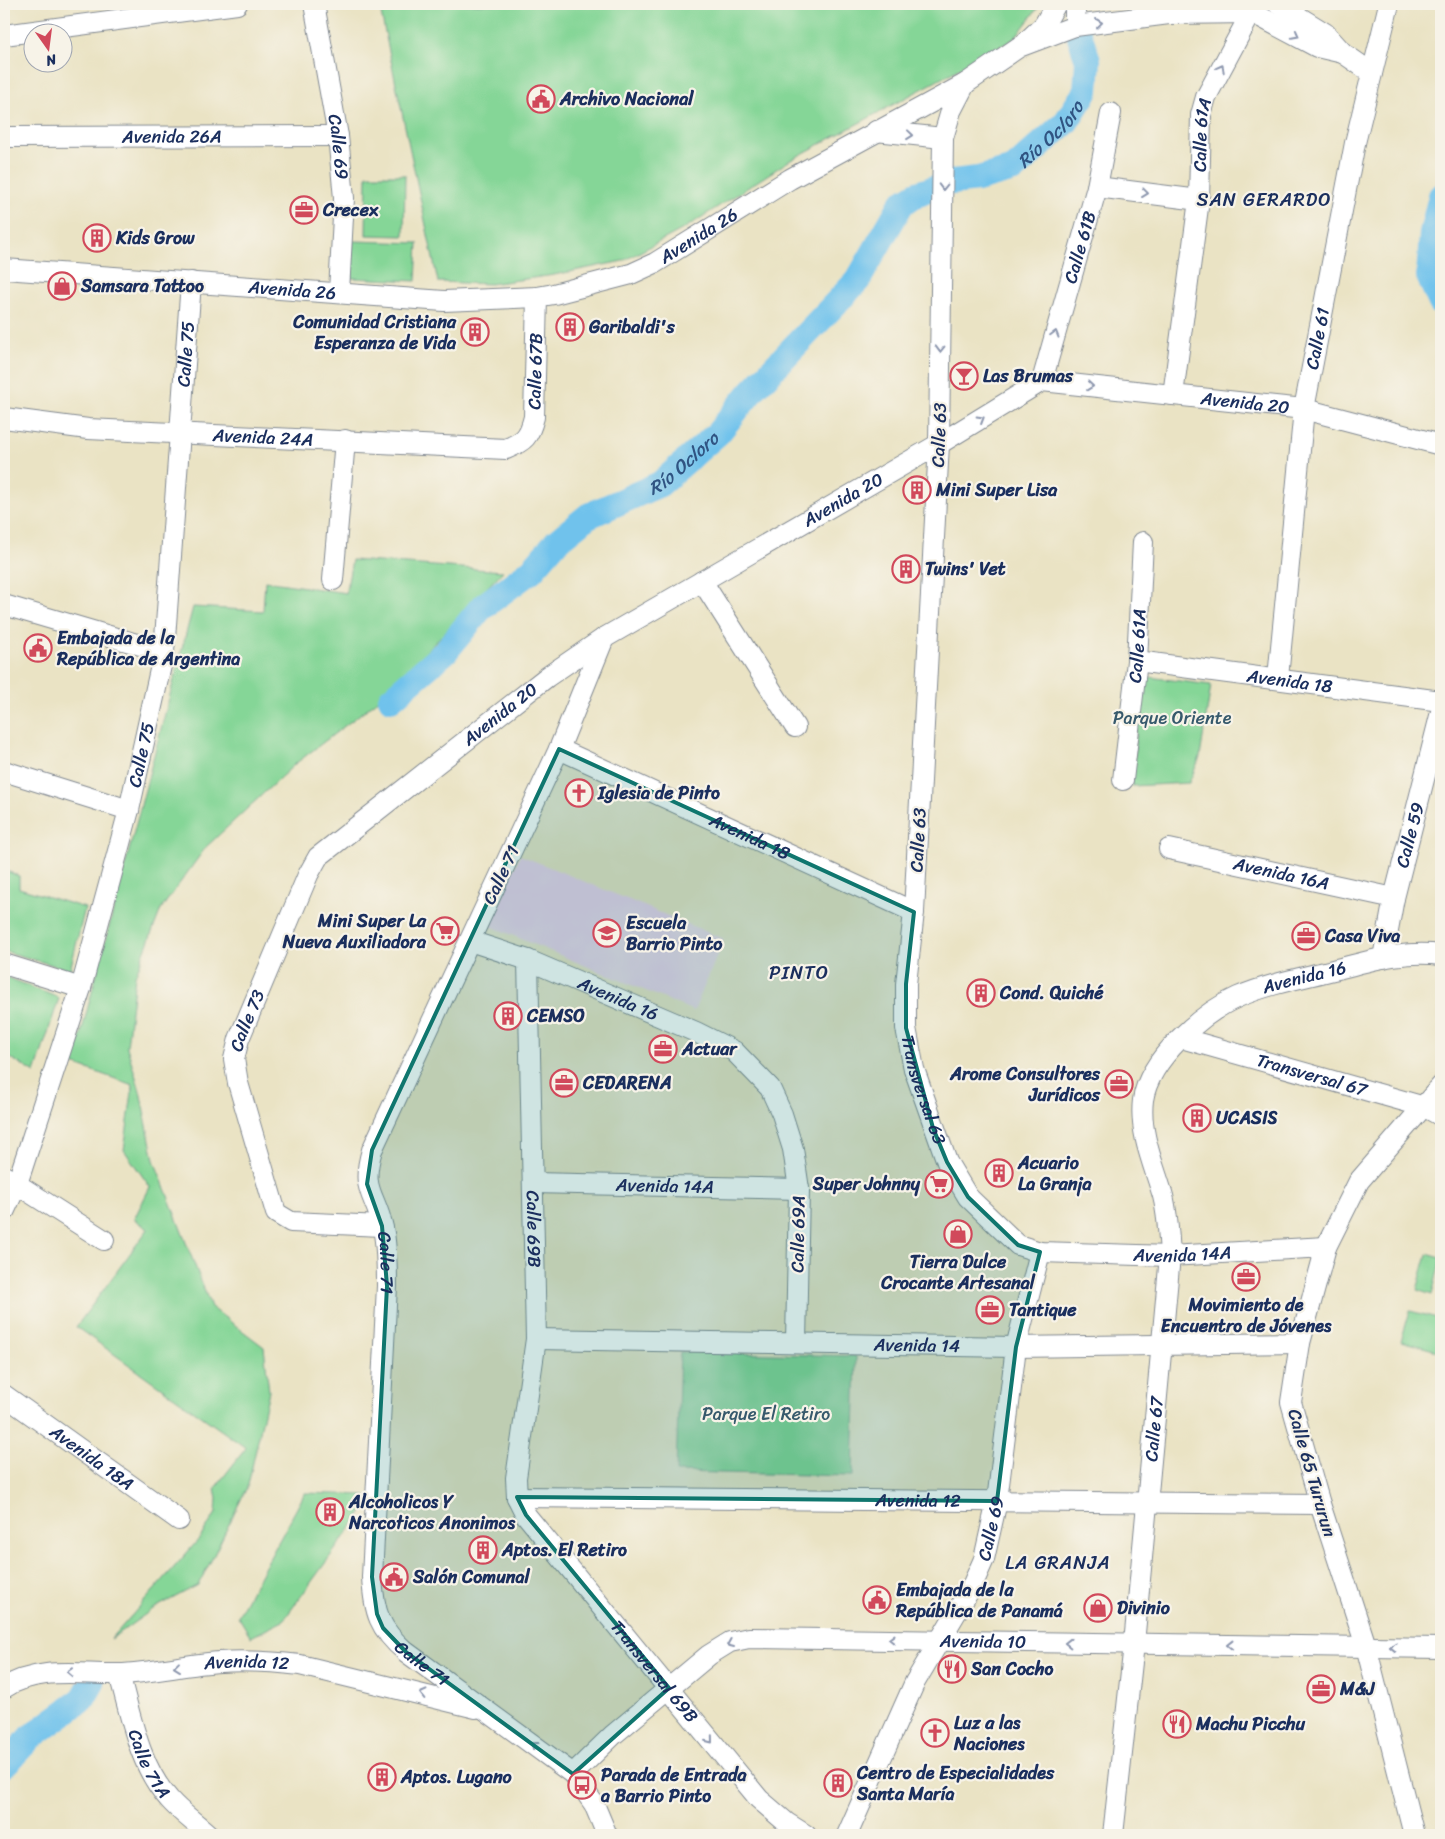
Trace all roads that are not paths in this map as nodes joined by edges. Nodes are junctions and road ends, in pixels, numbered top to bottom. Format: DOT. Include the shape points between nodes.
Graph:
graph roads {
  1 [pos="237,4"];
  2 [pos="314,4"];
  3 [pos="1056,4"];
  4 [pos="1075,4"];
  5 [pos="1278,4"];
  6 [pos="1389,4"];
  7 [pos="1254,8"];
  8 [pos="1075,26"];
  9 [pos="4,34"];
  10 [pos="1020,47"];
  11 [pos="1343,53"];
  12 [pos="1372,73"];
  13 [pos="965,84"];
  14 [pos="1111,113"];
  15 [pos="876,131"];
  16 [pos="4,136"];
  17 [pos="338,136"];
  18 [pos="943,138"];
  19 [pos="1096,187"];
  20 [pos="1199,200"];
  21 [pos="4,268"];
  22 [pos="191,282"];
  23 [pos="339,292"];
  24 [pos="537,297"];
  25 [pos="1042,381"];
  26 [pos="1173,395"];
  27 [pos="1304,409"];
  28 [pos="4,418"];
  29 [pos="181,434"];
  30 [pos="345,440"];
  31 [pos="521,443"];
  32 [pos="939,444"];
  33 [pos="1441,445"];
  34 [pos="1143,542"];
  35 [pos="333,580"];
  36 [pos="702,581"];
  37 [pos="4,605"];
  38 [pos="604,638"];
  39 [pos="164,652"];
  40 [pos="1136,661"];
  41 [pos="1278,678"];
  42 [pos="1441,701"];
  43 [pos="1441,712"];
  44 [pos="795,727"];
  45 [pos="559,749"];
  46 [pos="4,771"];
  47 [pos="1123,780"];
  48 [pos="129,810"];
  49 [pos="1169,849"];
  50 [pos="318,857"];
  51 [pos="1394,898"];
  52 [pos="914,912"];
  53 [pos="470,941"];
  54 [pos="1441,955"];
  55 [pos="1383,958"];
  56 [pos="528,960"];
  57 [pos="4,964"];
  58 [pos="81,988"];
  59 [pos="1181,1038"];
  60 [pos="757,1073"];
  61 [pos="1441,1086"];
  62 [pos="1433,1112"];
  63 [pos="10,1180"];
  64 [pos="532,1183"];
  65 [pos="798,1189"];
  66 [pos="4,1212"];
  67 [pos="382,1226"];
  68 [pos="104,1240"];
  69 [pos="1326,1246"];
  70 [pos="1040,1252"];
  71 [pos="1170,1256"];
  72 [pos="536,1339"];
  73 [pos="796,1343"];
  74 [pos="1300,1343"];
  75 [pos="1016,1347"];
  76 [pos="1163,1347"];
  77 [pos="4,1395"];
  78 [pos="518,1497"];
  79 [pos="998,1501"];
  80 [pos="1147,1502"];
  81 [pos="1320,1504"];
  82 [pos="180,1520"];
  83 [pos="940,1640"];
  84 [pos="1134,1644"];
  85 [pos="1366,1646"];
  86 [pos="1441,1648"];
  87 [pos="119,1674"];
  88 [pos="4,1688"];
  89 [pos="669,1688"];
  90 [pos="487,1711"];
  91 [pos="573,1774"];
  92 [pos="209,1835"];
  93 [pos="607,1835"];
  94 [pos="806,1835"];
  95 [pos="847,1835"];
  96 [pos="1113,1835"];
  97 [pos="1414,1835"];
  1 -- 9 [label="street"];
  2 -- 17 [label="street, Calle 69"];
  3 -- 10 [label="street" via="1044,25"];
  4 -- 8 [label="street"];
  5 -- 11 [label="street, Avenida 26" via="1325,33"];
  6 -- 12 [label="street, Calle 61"];
  8 -- 7 [label="street, Avenida 26, one-way" via="1169,14"];
  7 -- 11 [label="street, Avenida 26, one-way" via="1317,47"];
  20 -- 7 [label="street, Calle 61A, one-way" via="1201,115 1206,97"];
  8 -- 10 [label="street, Avenida 26"];
  10 -- 13 [label="street, Avenida 26"];
  11 -- 12 [label="street, Avenida 26"];
  12 -- 27 [label="street, Calle 61" via="1355,143"];
  13 -- 15 [label="street, Avenida 26"];
  13 -- 18 [label="street, Calle 63"];
  14 -- 19 [label="street, Calle 61B"];
  15 -- 18 [label="street, one-way"];
  15 -- 24 [label="street, Avenida 26" via="790,179 655,263 587,287"];
  16 -- 17 [label="street, Avenida 26A"];
  17 -- 23 [label="street, Calle 69" via="344,198"];
  18 -- 32 [label="street, Calle 63, one-way"];
  19 -- 20 [label="street, one-way"];
  25 -- 19 [label="street, Calle 61B, one-way"];
  20 -- 26 [label="street, Calle 61A"];
  21 -- 22 [label="street, Avenida 26"];
  22 -- 23 [label="street, Avenida 26"];
  22 -- 29 [label="street, Calle 75"];
  23 -- 24 [label="street, Avenida 26" via="444,301"];
  24 -- 31 [label="street, Calle 67B" via="534,417 530,433"];
  25 -- 26 [label="street, Avenida 20, one-way"];
  32 -- 25 [label="street, Avenida 20, one-way"];
  26 -- 27 [label="street, Avenida 20"];
  27 -- 33 [label="street, Avenida 20"];
  27 -- 41 [label="street, Calle 61"];
  28 -- 29 [label="street, Avenida 24A" via="88,429"];
  29 -- 30 [label="street, Avenida 24A"];
  29 -- 39 [label="street, Calle 75"];
  30 -- 31 [label="street, Avenida 24A" via="490,449 506,449"];
  30 -- 35 [label="street"];
  32 -- 36 [label="street, Avenida 20"];
  32 -- 52 [label="street, Calle 63"];
  34 -- 40 [label="street, Calle 61A"];
  36 -- 38 [label="street, Avenida 20"];
  36 -- 44 [label="street"];
  37 -- 39 [label="street"];
  38 -- 45 [label="street, Calle 71"];
  38 -- 50 [label="street, Avenida 20" via="547,677"];
  39 -- 48 [label="street, Calle 75"];
  40 -- 41 [label="street, Avenida 18"];
  40 -- 47 [label="street, Calle 61A"];
  41 -- 42 [label="street, Avenida 18"];
  43 -- 51 [label="street, Calle 59"];
  45 -- 52 [label="street, Avenida 18"];
  45 -- 53 [label="street, Calle 71"];
  46 -- 48 [label="street"];
  48 -- 58 [label="street, Calle 75"];
  49 -- 51 [label="street, Avenida 16A"];
  50 -- 67 [label="street, Calle 73" via="239,1039 234,1059 238,1083 276,1213 284,1219 302,1223"];
  51 -- 55 [label="street, Calle 59"];
  52 -- 70 [label="street, Transversal 63" via="906,984 906,1028 914,1069 933,1128 947,1162 968,1197 1018,1245"];
  53 -- 56 [label="street, Avenida 16"];
  53 -- 67 [label="street, Calle 71" via="372,1150 367,1184"];
  54 -- 55 [label="street, Avenida 16" via="1407,953"];
  55 -- 59 [label="street, Avenida 16" via="1266,987 1237,998 1207,1016"];
  56 -- 60 [label="street, Avenida 16" via="696,1032 734,1051"];
  56 -- 64 [label="street, Calle 69B"];
  57 -- 58 [label="street"];
  58 -- 63 [label="street, Calle 75"];
  59 -- 62 [label="street, Transversal 67"];
  59 -- 71 [label="street, Calle 67" via="1166,1052 1151,1076 1143,1098 1146,1138 1168,1221"];
  60 -- 65 [label="street, Calle 69A" via="770,1088 782,1114 793,1149"];
  61 -- 62 [label="street, Calle 65 Tururun"];
  62 -- 69 [label="street, Calle 65 Tururun" via="1360,1181"];
  63 -- 66 [label="street, Calle 75"];
  63 -- 68 [label="street"];
  64 -- 65 [label="street, Avenida 14A"];
  64 -- 72 [label="street, Calle 69B"];
  65 -- 73 [label="street, Calle 69A"];
  67 -- 90 [label="street, Calle 71" via="387,1286 372,1577 377,1614 393,1641"];
  69 -- 71 [label="street, Avenida 14A"];
  69 -- 74 [label="street, Calle 65 Tururun"];
  70 -- 71 [label="street, Avenida 14A"];
  70 -- 75 [label="street, Calle 69"];
  71 -- 76 [label="street, Calle 67"];
  72 -- 73 [label="street, Avenida 14"];
  72 -- 78 [label="street, Calle 69B" via="516,1478"];
  73 -- 75 [label="street, Avenida 14"];
  74 -- 76 [label="street, Avenida 14"];
  74 -- 81 [label="street, Calle 65 Tururun" via="1291,1402"];
  75 -- 76 [label="street, Avenida 14"];
  75 -- 79 [label="street, Calle 69"];
  76 -- 80 [label="street, Calle 67"];
  77 -- 82 [label="street, Avenida 18A"];
  78 -- 79 [label="street, Avenida 12"];
  78 -- 89 [label="street, Transversal 69B" via="526,1516"];
  79 -- 80 [label="street, Avenida 12"];
  79 -- 83 [label="street, Calle 69" via="984,1559"];
  80 -- 81 [label="street, Avenida 12"];
  80 -- 84 [label="street, Calle 67"];
  81 -- 85 [label="street, Calle 65 Tururun"];
  84 -- 83 [label="street, Avenida 10, one-way"];
  83 -- 89 [label="street, Avenida 10, one-way" via="749,1638 730,1642 709,1655"];
  83 -- 95 [label="street, Calle 69" via="915,1682"];
  85 -- 84 [label="street, Avenida 10, one-way"];
  84 -- 96 [label="street, Calle 67"];
  86 -- 85 [label="street, Avenida 10, one-way"];
  85 -- 97 [label="street, Calle 65 Tururun"];
  87 -- 88 [label="street, Avenida 12, one-way" via="60,1672 13,1682"];
  90 -- 87 [label="street, Avenida 12, one-way" via="300,1665 271,1661 220,1662"];
  87 -- 92 [label="street, Calle 71A" via="150,1774 169,1799"];
  89 -- 91 [label="street, Avenida 10"];
  89 -- 94 [label="street, Transversal 69B, one-way" via="759,1799"];
  91 -- 90 [label="street, Calle 71, one-way"];
  91 -- 93 [label="street, Calle 71" via="594,1804"];
}
